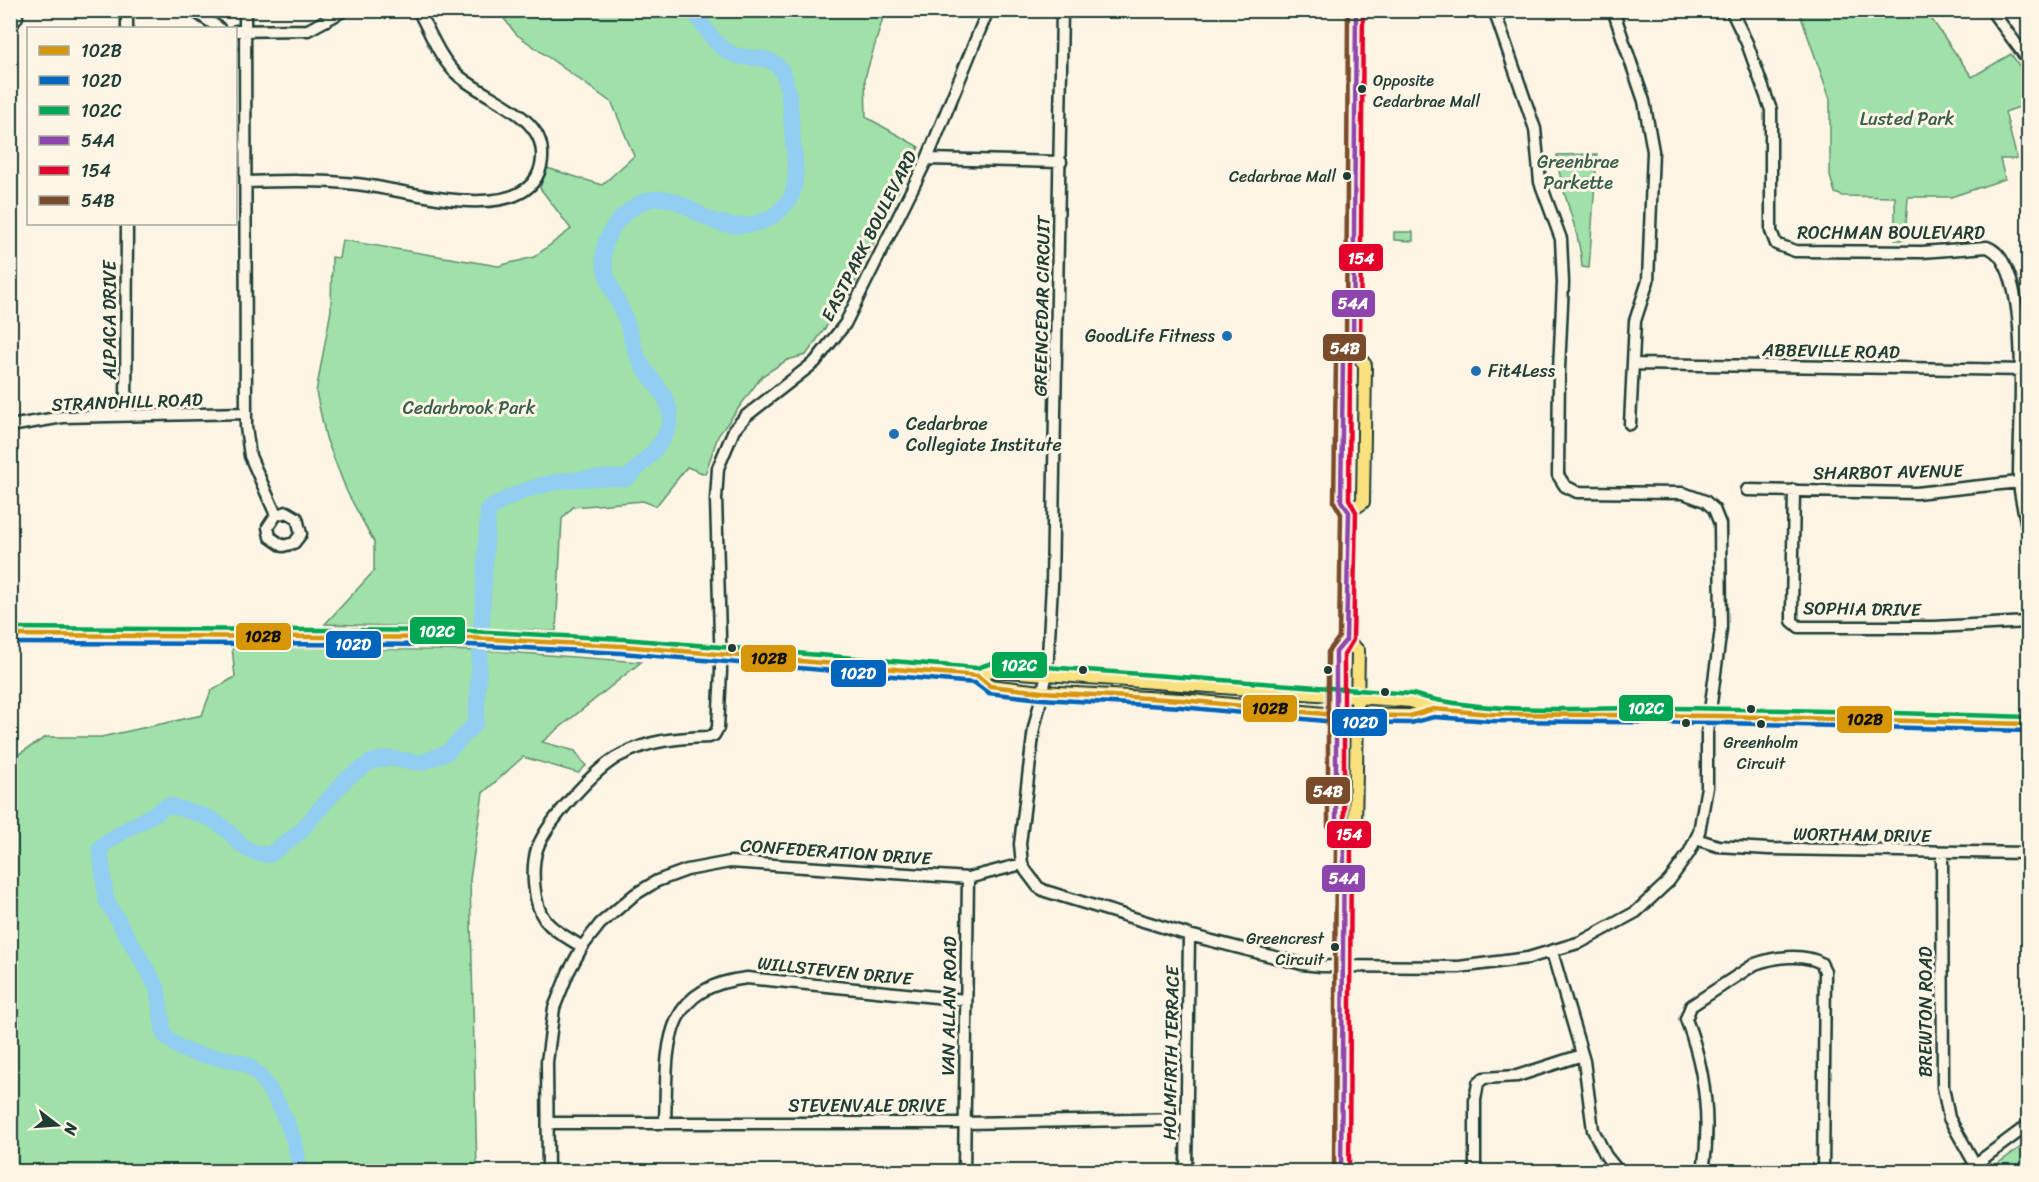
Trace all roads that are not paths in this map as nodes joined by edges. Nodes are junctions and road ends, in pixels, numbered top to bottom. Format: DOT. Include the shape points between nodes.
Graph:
graph roads {
  1 [pos="16,10"];
  2 [pos="127,10"];
  3 [pos="193,10"];
  4 [pos="246,10"];
  5 [pos="345,10"];
  6 [pos="418,10"];
  7 [pos="988,10"];
  8 [pos="1062,10"];
  9 [pos="1356,10"];
  10 [pos="1494,10"];
  11 [pos="1613,10"];
  12 [pos="1731,10"];
  13 [pos="1991,10"];
  14 [pos="127,27"];
  15 [pos="218,27"];
  16 [pos="10,28"];
  17 [pos="240,31"];
  18 [pos="2028,60"];
  19 [pos="927,159"];
  20 [pos="1060,162"];
  21 [pos="246,182"];
  22 [pos="127,225"];
  23 [pos="1353,349"];
  24 [pos="1633,364"];
  25 [pos="2025,370"];
  26 [pos="245,413"];
  27 [pos="126,416"];
  28 [pos="1630,424"];
  29 [pos="10,426"];
  30 [pos="2024,481"];
  31 [pos="1794,489"];
  32 [pos="1747,490"];
  33 [pos="1349,513"];
  34 [pos="276,515"];
  35 [pos="2028,533"];
  36 [pos="2028,622"];
  37 [pos="10,635"];
  38 [pos="1346,640"];
  39 [pos="720,654"];
  40 [pos="1047,674"];
  41 [pos="978,676"];
  42 [pos="1042,692"];
  43 [pos="1336,696"];
  44 [pos="1358,697"];
  45 [pos="1433,709"];
  46 [pos="1335,715"];
  47 [pos="1357,715"];
  48 [pos="1710,715"];
  49 [pos="2028,724"];
  50 [pos="1344,839"];
  51 [pos="1696,839"];
  52 [pos="1942,853"];
  53 [pos="2028,853"];
  54 [pos="1022,864"];
  55 [pos="968,878"];
  56 [pos="1189,935"];
  57 [pos="582,947"];
  58 [pos="1552,952"];
  59 [pos="1342,966"];
  60 [pos="965,1000"];
  61 [pos="1582,1055"];
  62 [pos="1186,1119"];
  63 [pos="665,1122"];
  64 [pos="548,1123"];
  65 [pos="964,1123"];
  66 [pos="2028,1125"];
  67 [pos="1975,1164"];
  68 [pos="1619,1171"];
  69 [pos="548,1172"];
  70 [pos="964,1172"];
  71 [pos="1186,1172"];
  72 [pos="1341,1172"];
  73 [pos="1475,1172"];
  74 [pos="1703,1172"];
  75 [pos="1824,1172"];
  76 [pos="1965,1172"];
  1 -- 16 [label="street" via="17,17"];
  2 -- 14 [label="street"];
  3 -- 15 [label="street"];
  4 -- 17 [label="street"];
  5 -- 17 [label="street" via="308,30"];
  6 -- 21 [label="street" via="457,75 525,120 535,131 543,156 534,184 503,200 470,201 355,183"];
  7 -- 19 [label="street, EASTPARK BOULEVARD"];
  8 -- 20 [label="street, GREENCEDAR CIRCUIT"];
  9 -- 23 [label="main road"];
  10 -- 48 [label="street" via="1535,129 1540,182 1561,239 1558,475 1565,486 1577,492 1683,493 1699,497 1714,509 1720,524 1721,597"];
  11 -- 24 [label="street" via="1644,101 1653,151 1648,280 1635,321"];
  12 -- 25 [label="street, ROCHMAN BOULEVARD" via="1770,110 1771,231 1776,244 1795,251 1929,252 1981,247 1996,250 2004,260 2019,322"];
  13 -- 18 [label="street"];
  17 -- 21 [label="street"];
  19 -- 20 [label="street"];
  19 -- 39 [label="street, EASTPARK BOULEVARD" via="845,324 815,362 746,416 734,430 718,468"];
  20 -- 40 [label="street, GREENCEDAR CIRCUIT"];
  21 -- 26 [label="street"];
  22 -- 27 [label="street, ALPACA DRIVE"];
  23 -- 33 [label="main road" via="1343,359 1341,501"];
  23 -- 33 [label="main road" via="1365,365 1365,422 1363,502"];
  24 -- 25 [label="street, ABBEVILLE ROAD"];
  24 -- 28 [label="street"];
  25 -- 30 [label="street, ROCHMAN BOULEVARD"];
  26 -- 27 [label="street, STRANDHILL ROAD"];
  26 -- 34 [label="street" via="250,456"];
  27 -- 29 [label="street, STRANDHILL ROAD" via="63,417"];
  30 -- 31 [label="street, SHARBOT AVENUE" via="1916,493"];
  30 -- 35 [label="street, ROCHMAN BOULEVARD"];
  31 -- 32 [label="street, SHARBOT AVENUE"];
  31 -- 36 [label="street, SOPHIA DRIVE" via="1791,598 1792,621 1799,627"];
  33 -- 38 [label="main road"];
  37 -- 39 [label="main road" via="469,638"];
  38 -- 43 [label="main road" via="1336,652"];
  38 -- 44 [label="main road" via="1358,650"];
  39 -- 41 [label="main road"];
  39 -- 57 [label="street, EASTPARK BOULEVARD" via="718,728 714,735 659,740 620,755 583,786 541,841 536,857 536,900 544,920"];
  40 -- 41 [label="main road" via="991,670"];
  40 -- 42 [label="street"];
  40 -- 43 [label="main road"];
  41 -- 42 [label="main road" via="990,686"];
  42 -- 46 [label="main road"];
  42 -- 54 [label="street" via="1023,815"];
  43 -- 44 [label="main road"];
  43 -- 46 [label="main road"];
  44 -- 45 [label="main road" via="1412,701"];
  44 -- 47 [label="main road"];
  45 -- 47 [label="main road" via="1410,716"];
  45 -- 48 [label="main road" via="1491,714"];
  46 -- 47 [label="main road"];
  46 -- 50 [label="main road" via="1336,826"];
  47 -- 50 [label="main road" via="1355,828"];
  48 -- 49 [label="main road"];
  48 -- 51 [label="street" via="1707,787"];
  50 -- 59 [label="main road"];
  51 -- 52 [label="street, WORTHAM DRIVE" via="1727,847"];
  51 -- 58 [label="street" via="1677,871 1643,908 1581,942"];
  52 -- 53 [label="street, WORTHAM DRIVE"];
  52 -- 67 [label="street, BREWTON ROAD" via="1943,1087 1949,1118"];
  54 -- 55 [label="street, CONFEDERATION DRIVE"];
  54 -- 56 [label="street" via="1045,891"];
  55 -- 57 [label="street, CONFEDERATION DRIVE" via="755,861 706,865 657,881 634,895 600,924"];
  55 -- 60 [label="street, VAN ALLAN ROAD"];
  56 -- 59 [label="street" via="1302,964"];
  56 -- 62 [label="street, HOLMFIRTH TERRACE"];
  57 -- 64 [label="street, CONFEDERATION DRIVE" via="554,1008 548,1044"];
  58 -- 59 [label="street" via="1488,965"];
  58 -- 61 [label="street"];
  59 -- 72 [label="main road"];
  60 -- 63 [label="street, WILLSTEVEN DRIVE" via="747,978 722,983 694,998 674,1024 667,1043"];
  60 -- 65 [label="street, VAN ALLAN ROAD"];
  61 -- 68 [label="street" via="1593,1130"];
  61 -- 73 [label="street" via="1510,1078 1484,1078 1478,1083 1474,1100"];
  62 -- 65 [label="street, STEVENVALE DRIVE"];
  62 -- 71 [label="street, HOLMFIRTH TERRACE"];
  63 -- 64 [label="street, STEVENVALE DRIVE"];
  63 -- 65 [label="street, STEVENVALE DRIVE"];
  64 -- 69 [label="street, CONFEDERATION DRIVE"];
  65 -- 70 [label="street, VAN ALLAN ROAD"];
  66 -- 67 [label="street"];
  67 -- 76 [label="street"];
  74 -- 75 [label="street" via="1707,1107 1700,1063 1686,1019 1688,1012 1691,1006 1755,964 1802,957 1821,963 1825,971"];
}
